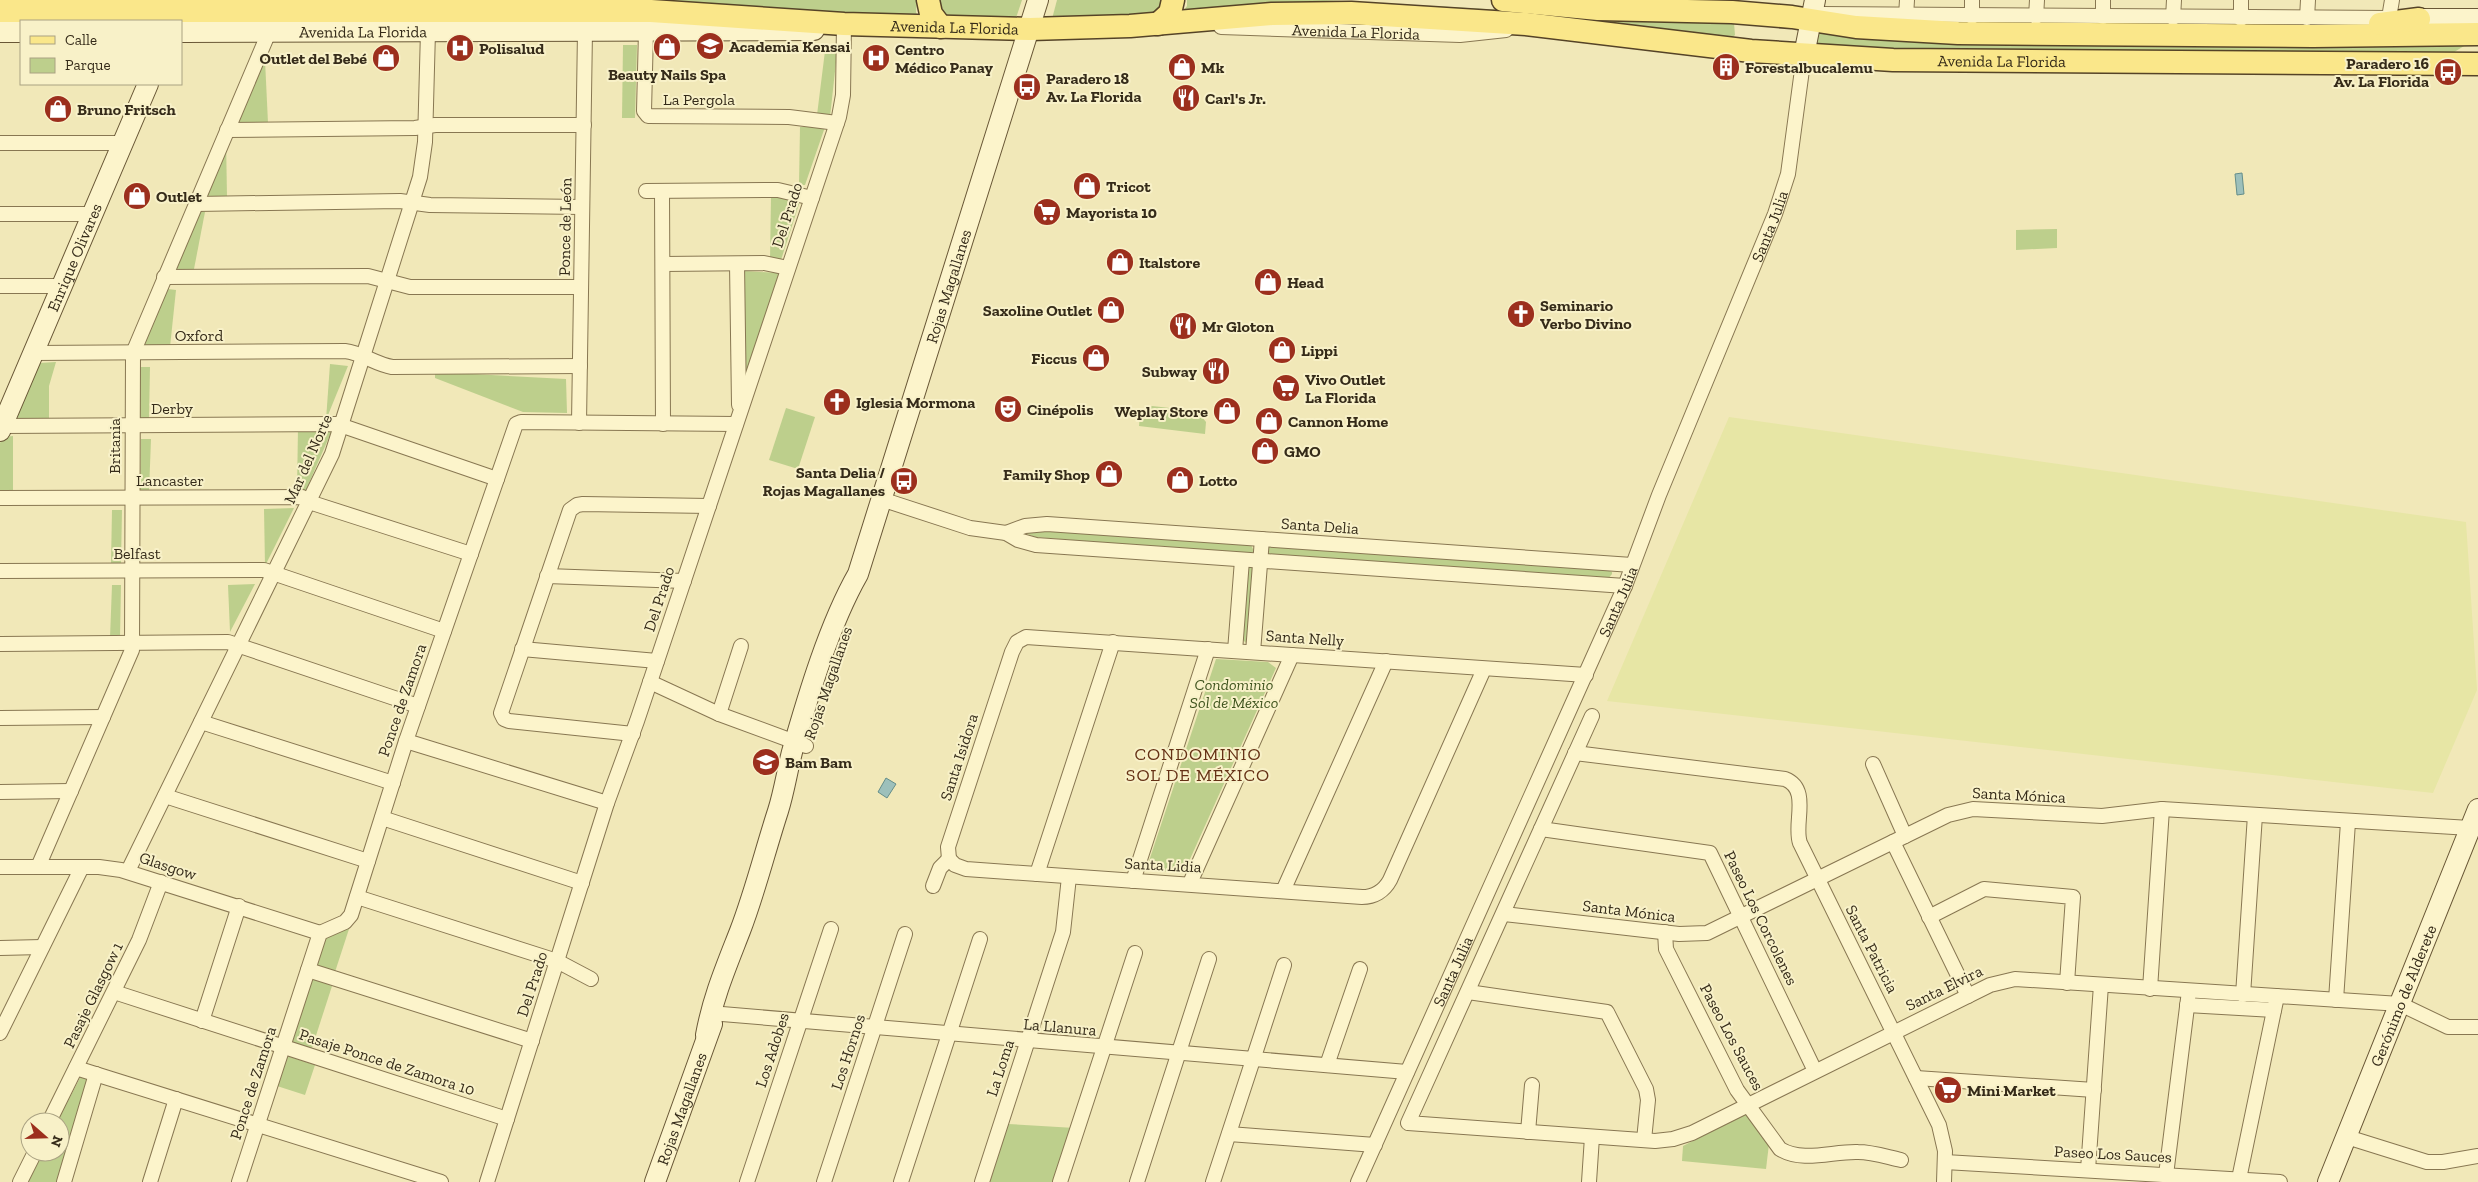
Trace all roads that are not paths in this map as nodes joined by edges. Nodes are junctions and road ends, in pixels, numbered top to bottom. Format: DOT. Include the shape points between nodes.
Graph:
graph roads {
  1 [pos="928,0"];
  2 [pos="1038,0"];
  3 [pos="1173,0"];
  4 [pos="1503,0"];
  5 [pos="1676,0"];
  6 [pos="1726,0"];
  7 [pos="1907,0"];
  8 [pos="1972,0"];
  9 [pos="2037,0"];
  10 [pos="2104,0"];
  11 [pos="2174,0"];
  12 [pos="2241,0"];
  13 [pos="2308,0"];
  14 [pos="2392,0"];
  15 [pos="105,5"];
  16 [pos="1705,10"];
  17 [pos="1813,10"];
  18 [pos="0,11"];
  19 [pos="182,16"];
  20 [pos="1778,16"];
  21 [pos="1906,16"];
  22 [pos="1972,16"];
  23 [pos="2036,17"];
  24 [pos="2103,17"];
  25 [pos="2173,18"];
  26 [pos="2241,18"];
  27 [pos="2389,18"];
  28 [pos="2419,19"];
  29 [pos="2478,19"];
  30 [pos="844,24"];
  31 [pos="1158,24"];
  32 [pos="941,27"];
  33 [pos="2310,27"];
  34 [pos="1030,29"];
  35 [pos="428,31"];
  36 [pos="585,31"];
  37 [pos="646,31"];
  38 [pos="0,32"];
  39 [pos="20,32"];
  40 [pos="269,32"];
  41 [pos="2478,34"];
  42 [pos="2150,35"];
  43 [pos="1774,53"];
  44 [pos="1804,55"];
  45 [pos="2151,62"];
  46 [pos="2478,64"];
  47 [pos="148,85"];
  48 [pos="837,123"];
  49 [pos="584,125"];
  50 [pos="425,127"];
  51 [pos="227,130"];
  52 [pos="0,143"];
  53 [pos="122,143"];
  54 [pos="646,191"];
  55 [pos="662,191"];
  56 [pos="812,198"];
  57 [pos="412,203"];
  58 [pos="196,204"];
  59 [pos="582,206"];
  60 [pos="0,214"];
  61 [pos="92,214"];
  62 [pos="663,264"];
  63 [pos="737,264"];
  64 [pos="788,268"];
  65 [pos="164,278"];
  66 [pos="388,281"];
  67 [pos="0,286"];
  68 [pos="62,286"];
  69 [pos="581,287"];
  70 [pos="33,353"];
  71 [pos="133,353"];
  72 [pos="364,357"];
  73 [pos="580,366"];
  74 [pos="738,420"];
  75 [pos="579,422"];
  76 [pos="663,424"];
  77 [pos="132,426"];
  78 [pos="343,426"];
  79 [pos="1,428"];
  80 [pos="497,479"];
  81 [pos="132,497"];
  82 [pos="0,498"];
  83 [pos="881,499"];
  84 [pos="309,502"];
  85 [pos="709,506"];
  86 [pos="1006,533"];
  87 [pos="1262,539"];
  88 [pos="471,554"];
  89 [pos="1242,560"];
  90 [pos="1260,561"];
  91 [pos="1632,565"];
  92 [pos="132,571"];
  93 [pos="0,572"];
  94 [pos="273,574"];
  95 [pos="547,576"];
  96 [pos="684,581"];
  97 [pos="1624,586"];
  98 [pos="444,631"];
  99 [pos="1022,639"];
  100 [pos="1113,642"];
  101 [pos="133,643"];
  102 [pos="0,644"];
  103 [pos="741,646"];
  104 [pos="238,647"];
  105 [pos="522,649"];
  106 [pos="1208,649"];
  107 [pos="1235,651"];
  108 [pos="1253,652"];
  109 [pos="1292,655"];
  110 [pos="657,661"];
  111 [pos="1386,661"];
  112 [pos="1484,669"];
  113 [pos="1586,674"];
  114 [pos="650,682"];
  115 [pos="418,706"];
  116 [pos="719,714"];
  117 [pos="1592,716"];
  118 [pos="103,717"];
  119 [pos="0,718"];
  120 [pos="201,722"];
  121 [pos="633,734"];
  122 [pos="406,741"];
  123 [pos="801,744"];
  124 [pos="1575,753"];
  125 [pos="1873,764"];
  126 [pos="393,783"];
  127 [pos="71,791"];
  128 [pos="0,792"];
  129 [pos="165,796"];
  130 [pos="607,803"];
  131 [pos="2162,809"];
  132 [pos="2256,815"];
  133 [pos="2476,816"];
  134 [pos="382,818"];
  135 [pos="2348,822"];
  136 [pos="1541,829"];
  137 [pos="1899,839"];
  138 [pos="949,859"];
  139 [pos="368,860"];
  140 [pos="0,867"];
  141 [pos="38,867"];
  142 [pos="82,867"];
  143 [pos="128,871"];
  144 [pos="1038,874"];
  145 [pos="1069,878"];
  146 [pos="1817,879"];
  147 [pos="1133,881"];
  148 [pos="161,882"];
  149 [pos="582,883"];
  150 [pos="1190,883"];
  151 [pos="933,886"];
  152 [pos="1282,891"];
  153 [pos="357,897"];
  154 [pos="238,906"];
  155 [pos="1504,914"];
  156 [pos="1742,917"];
  157 [pos="1929,917"];
  158 [pos="831,928"];
  159 [pos="1664,932"];
  160 [pos="320,933"];
  161 [pos="905,934"];
  162 [pos="980,939"];
  163 [pos="42,947"];
  164 [pos="0,948"];
  165 [pos="1135,953"];
  166 [pos="1209,959"];
  167 [pos="557,962"];
  168 [pos="1284,965"];
  169 [pos="1360,969"];
  170 [pos="308,970"];
  171 [pos="591,979"];
  172 [pos="2067,983"];
  173 [pos="2101,985"];
  174 [pos="2150,989"];
  175 [pos="2189,991"];
  176 [pos="114,992"];
  177 [pos="1468,992"];
  178 [pos="2243,995"];
  179 [pos="1968,996"];
  180 [pos="2336,1000"];
  181 [pos="2276,1003"];
  182 [pos="2400,1004"];
  183 [pos="2187,1005"];
  184 [pos="713,1014"];
  185 [pos="202,1021"];
  186 [pos="800,1022"];
  187 [pos="2,1026"];
  188 [pos="2478,1027"];
  189 [pos="874,1028"];
  190 [pos="1894,1032"];
  191 [pos="949,1035"];
  192 [pos="532,1041"];
  193 [pos="1027,1042"];
  194 [pos="283,1047"];
  195 [pos="1104,1048"];
  196 [pos="1178,1054"];
  197 [pos="1254,1059"];
  198 [pos="1327,1065"];
  199 [pos="76,1068"];
  200 [pos="1815,1071"];
  201 [pos="1407,1072"];
  202 [pos="96,1074"];
  203 [pos="1916,1078"];
  204 [pos="1532,1085"];
  205 [pos="2094,1090"];
  206 [pos="176,1099"];
  207 [pos="1748,1105"];
  208 [pos="54,1112"];
  209 [pos="507,1119"];
  210 [pos="258,1124"];
  211 [pos="1408,1124"];
  212 [pos="1528,1132"];
  213 [pos="1229,1134"];
  214 [pos="1592,1137"];
  215 [pos="2347,1137"];
  216 [pos="1644,1140"];
  217 [pos="1375,1145"];
  218 [pos="2478,1156"];
  219 [pos="1901,1160"];
  220 [pos="30,1162"];
  221 [pos="1945,1162"];
  222 [pos="2088,1170"];
  223 [pos="2166,1175"];
  224 [pos="2213,1180"];
  225 [pos="2239,1180"];
  226 [pos="20,1182"];
  227 [pos="64,1182"];
  228 [pos="150,1182"];
  229 [pos="239,1182"];
  230 [pos="441,1182"];
  231 [pos="487,1182"];
  232 [pos="655,1182"];
  233 [pos="747,1182"];
  234 [pos="824,1182"];
  235 [pos="901,1182"];
  236 [pos="982,1182"];
  237 [pos="1060,1182"];
  238 [pos="1137,1182"];
  239 [pos="1213,1182"];
  240 [pos="1358,1182"];
  241 [pos="1589,1182"];
  242 [pos="1944,1182"];
  243 [pos="2280,1182"];
  244 [pos="2328,1182"];
  1 -- 32 [label="main road" via="931,14"];
  2 -- 34 [label="street, Rojas Magallanes"];
  3 -- 31 [label="main road" via="1170,13"];
  4 -- 16 [label="main road, Avenida La Florida" via="1598,9"];
  5 -- 16 [label="street, Avenida La Florida"];
  6 -- 16 [label="main road"];
  7 -- 21 [label="street"];
  8 -- 22 [label="street"];
  9 -- 23 [label="street"];
  10 -- 24 [label="street"];
  11 -- 25 [label="street"];
  12 -- 26 [label="street"];
  13 -- 33 [label="street"];
  14 -- 27 [label="street"];
  15 -- 18 [label="main road, Avenida La Florida"];
  15 -- 19 [label="main road, Avenida La Florida"];
  16 -- 20 [label="main road, Avenida La Florida"];
  17 -- 20 [label="main road, Avenida La Florida"];
  17 -- 21 [label="street, Avenida La Florida" via="1822,14"];
  17 -- 42 [label="main road, Avenida La Florida" via="1856,27 1958,33"];
  17 -- 44 [label="street, Santa Julia"];
  19 -- 30 [label="main road, Avenida La Florida" via="651,11"];
  19 -- 40 [label="street, Avenida La Florida"];
  20 -- 43 [label="main road" via="1782,37"];
  21 -- 22 [label="street, Avenida La Florida"];
  22 -- 23 [label="street, Avenida La Florida"];
  23 -- 24 [label="street, Avenida La Florida"];
  24 -- 25 [label="street, Avenida La Florida"];
  25 -- 26 [label="street, Avenida La Florida"];
  26 -- 33 [label="street, Avenida La Florida"];
  27 -- 28 [label="street, Avenida La Florida"];
  27 -- 33 [label="street, Avenida La Florida"];
  28 -- 29 [label="street, Avenida La Florida"];
  28 -- 33 [label="main road"];
  30 -- 32 [label="main road, Avenida La Florida"];
  30 -- 37 [label="street, Avenida La Florida" via="798,32"];
  30 -- 48 [label="street, Del Prado" via="843,95"];
  31 -- 34 [label="main road, Avenida La Florida"];
  31 -- 43 [label="main road, Avenida La Florida" via="1326,12 1526,24"];
  32 -- 34 [label="main road, Avenida La Florida"];
  33 -- 41 [label="main road, Avenida La Florida"];
  33 -- 42 [label="main road, Avenida La Florida"];
  34 -- 83 [label="street, Rojas Magallanes"];
  35 -- 36 [label="street, Avenida La Florida"];
  35 -- 40 [label="street, Avenida La Florida"];
  35 -- 50 [label="street, Mar del Norte"];
  36 -- 37 [label="street, Avenida La Florida"];
  36 -- 49 [label="street, Ponce de León"];
  37 -- 48 [label="street, La Pergola" via="644,111 648,116 789,117"];
  38 -- 39 [label="street"];
  40 -- 51 [label="street, Britania"];
  42 -- 45 [label="main road" via="2141,48 2142,56"];
  43 -- 44 [label="main road, Avenida La Florida"];
  44 -- 45 [label="main road, Avenida La Florida" via="1928,62"];
  44 -- 91 [label="street, Santa Julia" via="1784,188"];
  45 -- 46 [label="main road, Avenida La Florida"];
  47 -- 53 [label="street, Enrique Olivares"];
  48 -- 56 [label="street, Del Prado"];
  49 -- 50 [label="street"];
  49 -- 59 [label="street, Ponce de León"];
  50 -- 51 [label="street"];
  50 -- 57 [label="street, Mar del Norte" via="422,167"];
  51 -- 58 [label="street, Britania"];
  52 -- 53 [label="street"];
  53 -- 61 [label="street, Enrique Olivares"];
  54 -- 55 [label="street"];
  55 -- 56 [label="street" via="778,190"];
  55 -- 62 [label="street"];
  56 -- 64 [label="street, Del Prado"];
  57 -- 58 [label="street"];
  57 -- 59 [label="street"];
  57 -- 66 [label="street, Mar del Norte"];
  58 -- 65 [label="street, Britania"];
  59 -- 69 [label="street, Ponce de León"];
  60 -- 61 [label="street"];
  61 -- 68 [label="street, Enrique Olivares"];
  62 -- 63 [label="street"];
  62 -- 76 [label="street"];
  63 -- 64 [label="street" via="770,264"];
  63 -- 74 [label="street"];
  64 -- 74 [label="street, Del Prado"];
  65 -- 66 [label="street" via="368,276"];
  65 -- 71 [label="street, Britania"];
  66 -- 69 [label="street" via="418,288"];
  66 -- 72 [label="street, Mar del Norte"];
  67 -- 68 [label="street"];
  68 -- 70 [label="street, Enrique Olivares"];
  69 -- 73 [label="street, Ponce de León"];
  70 -- 71 [label="street, Oxford"];
  70 -- 79 [label="street, Enrique Olivares"];
  71 -- 72 [label="street, Oxford" via="345,351"];
  71 -- 77 [label="street, Britania"];
  72 -- 73 [label="street, Oxford" via="392,367"];
  72 -- 78 [label="street, Mar del Norte"];
  73 -- 75 [label="street, Ponce de León"];
  74 -- 76 [label="street, Ponce de Zamora"];
  74 -- 85 [label="street, Del Prado"];
  75 -- 76 [label="street, Ponce de Zamora"];
  75 -- 80 [label="street, Ponce de Zamora" via="518,423"];
  77 -- 78 [label="street, Derby"];
  77 -- 79 [label="street, Derby"];
  77 -- 81 [label="street, Britania"];
  78 -- 80 [label="street, Derby"];
  78 -- 84 [label="street, Mar del Norte"];
  80 -- 88 [label="street, Ponce de Zamora"];
  81 -- 82 [label="street, Lancaster"];
  81 -- 84 [label="street, Lancaster" via="298,497"];
  81 -- 92 [label="street, Britania"];
  83 -- 86 [label="street, Santa Delia" via="970,528"];
  83 -- 123 [label="street, Rojas Magallanes" via="858,574 852,616"];
  84 -- 88 [label="street, Lancaster"];
  84 -- 94 [label="street, Mar del Norte"];
  85 -- 95 [label="street" via="574,506 568,514"];
  85 -- 96 [label="street, Del Prado"];
  86 -- 87 [label="street, Santa Delia" via="1025,526 1047,524"];
  86 -- 89 [label="street, Santa Delia" via="1036,545"];
  87 -- 90 [label="street"];
  87 -- 91 [label="street, Santa Delia"];
  88 -- 98 [label="street, Ponce de Zamora"];
  89 -- 90 [label="street, Santa Delia"];
  89 -- 107 [label="street"];
  90 -- 97 [label="street, Santa Delia"];
  90 -- 108 [label="street"];
  91 -- 97 [label="street, Santa Julia"];
  92 -- 93 [label="street, Belfast"];
  92 -- 94 [label="street, Belfast" via="264,570"];
  92 -- 101 [label="street, Britania"];
  94 -- 98 [label="street, Belfast"];
  94 -- 104 [label="street, Mar del Norte"];
  95 -- 96 [label="street"];
  95 -- 105 [label="street"];
  96 -- 110 [label="street, Del Prado"];
  97 -- 113 [label="street, Santa Julia"];
  98 -- 115 [label="street, Ponce de Zamora"];
  99 -- 100 [label="street, Santa Nelly" via="1036,636"];
  99 -- 138 [label="street, Santa Isidora" via="1012,652 948,847"];
  100 -- 106 [label="street, Santa Nelly"];
  100 -- 144 [label="street"];
  101 -- 102 [label="street"];
  101 -- 104 [label="street" via="222,642"];
  101 -- 118 [label="street, Britania"];
  103 -- 116 [label="street"];
  104 -- 115 [label="street"];
  104 -- 120 [label="street, Mar del Norte"];
  105 -- 110 [label="street"];
  105 -- 121 [label="street" via="502,717 509,721"];
  106 -- 107 [label="street, Santa Nelly"];
  106 -- 147 [label="street"];
  107 -- 108 [label="street, Santa Nelly"];
  108 -- 109 [label="street, Santa Nelly"];
  109 -- 111 [label="street, Santa Nelly"];
  109 -- 150 [label="street"];
  110 -- 114 [label="street, Del Prado"];
  111 -- 112 [label="street, Santa Nelly"];
  111 -- 152 [label="street"];
  112 -- 113 [label="street, Santa Nelly"];
  112 -- 152 [label="street, Santa Lidia" via="1390,880 1378,893 1366,897"];
  113 -- 201 [label="street, Santa Julia"];
  114 -- 116 [label="street"];
  114 -- 121 [label="street, Del Prado"];
  115 -- 122 [label="street, Ponce de Zamora"];
  116 -- 123 [label="street"];
  117 -- 124 [label="street, Santa Julia"];
  118 -- 119 [label="street"];
  118 -- 127 [label="street, Britania"];
  120 -- 126 [label="street"];
  120 -- 129 [label="street, Mar del Norte"];
  121 -- 130 [label="street, Del Prado"];
  122 -- 126 [label="street, Ponce de Zamora"];
  122 -- 130 [label="street"];
  123 -- 184 [label="street, Rojas Magallanes" via="740,932 727,960"];
  124 -- 136 [label="street, Santa Julia"];
  124 -- 146 [label="street, Santa Patricia" via="1785,779 1793,784 1801,802 1798,837"];
  125 -- 137 [label="street"];
  126 -- 134 [label="street, Ponce de Zamora"];
  127 -- 128 [label="street"];
  127 -- 141 [label="street, Britania"];
  129 -- 139 [label="street"];
  129 -- 143 [label="street, Mar del Norte"];
  130 -- 149 [label="street, Del Prado"];
  131 -- 132 [label="street, Santa Mónica"];
  131 -- 137 [label="street, Santa Mónica" via="2089,816 1973,809 1948,815"];
  131 -- 174 [label="street"];
  132 -- 135 [label="street, Santa Mónica"];
  132 -- 178 [label="street"];
  133 -- 135 [label="street, Santa Mónica"];
  133 -- 182 [label="street, Gerónimo de Alderete"];
  134 -- 139 [label="street, Ponce de Zamora"];
  134 -- 149 [label="street"];
  135 -- 180 [label="street"];
  136 -- 155 [label="street, Santa Julia"];
  136 -- 156 [label="street, Paseo Los Corcolenes" via="1710,853"];
  137 -- 146 [label="street, Santa Mónica"];
  137 -- 157 [label="street"];
  138 -- 144 [label="street, Santa Lidia" via="966,869"];
  138 -- 151 [label="street, Santa Isidora" via="940,868"];
  139 -- 153 [label="street, Ponce de Zamora"];
  140 -- 141 [label="street, Glasgow"];
  141 -- 142 [label="street, Glasgow"];
  142 -- 143 [label="street, Glasgow"];
  142 -- 163 [label="street"];
  143 -- 148 [label="street, Glasgow"];
  144 -- 145 [label="street, Santa Lidia"];
  145 -- 147 [label="street, Santa Lidia"];
  145 -- 193 [label="street, La Loma" via="1063,932"];
  146 -- 156 [label="street, Santa Mónica"];
  146 -- 190 [label="street, Santa Patricia"];
  147 -- 150 [label="street, Santa Lidia"];
  148 -- 154 [label="street, Glasgow"];
  148 -- 176 [label="street, Pasaje Glasgow 1" via="139,940"];
  149 -- 167 [label="street, Del Prado"];
  150 -- 152 [label="street, Santa Lidia"];
  153 -- 160 [label="street, Ponce de Zamora" via="349,919"];
  153 -- 167 [label="street"];
  154 -- 160 [label="street, Glasgow"];
  154 -- 185 [label="street"];
  155 -- 159 [label="street, Santa Mónica"];
  155 -- 177 [label="street, Santa Julia"];
  156 -- 159 [label="street, Santa Mónica" via="1700,934"];
  156 -- 200 [label="street, Paseo Los Corcolenes"];
  157 -- 172 [label="street" via="1984,889 2073,898"];
  157 -- 179 [label="street"];
  158 -- 186 [label="street, Los Adobes"];
  159 -- 207 [label="street, Paseo Los Sauces" via="1666,950 1737,1090"];
  160 -- 170 [label="street, Ponce de Zamora"];
  161 -- 189 [label="street, Los Hornos"];
  162 -- 191 [label="street"];
  163 -- 164 [label="street"];
  163 -- 187 [label="street"];
  165 -- 195 [label="street"];
  166 -- 196 [label="street"];
  167 -- 171 [label="street"];
  167 -- 192 [label="street, Del Prado"];
  168 -- 197 [label="street"];
  169 -- 198 [label="street"];
  170 -- 192 [label="street"];
  170 -- 194 [label="street, Ponce de Zamora"];
  172 -- 173 [label="street, Santa Elvira"];
  172 -- 179 [label="street, Santa Elvira" via="2006,980"];
  173 -- 174 [label="street, Santa Elvira"];
  173 -- 205 [label="street"];
  174 -- 175 [label="street, Santa Elvira"];
  175 -- 178 [label="street, Santa Elvira"];
  175 -- 183 [label="street"];
  176 -- 185 [label="street, Pasaje Ponce de Zamora 10"];
  176 -- 199 [label="street, Pasaje Glasgow 1"];
  177 -- 211 [label="street, Santa Julia"];
  177 -- 216 [label="street" via="1607,1012 1646,1089"];
  178 -- 181 [label="street, Santa Elvira"];
  179 -- 190 [label="street, Santa Elvira"];
  180 -- 181 [label="street, Santa Elvira"];
  180 -- 182 [label="street, Santa Elvira"];
  181 -- 183 [label="street, Santa Elvira"];
  181 -- 225 [label="street"];
  182 -- 188 [label="street" via="2448,1027"];
  182 -- 215 [label="street, Gerónimo de Alderete"];
  183 -- 223 [label="street"];
  184 -- 186 [label="street, La Llanura"];
  184 -- 232 [label="street, Rojas Magallanes"];
  185 -- 194 [label="street, Pasaje Ponce de Zamora 10"];
  186 -- 189 [label="street, La Llanura"];
  186 -- 233 [label="street, Los Adobes"];
  189 -- 191 [label="street, La Llanura"];
  189 -- 234 [label="street, Los Hornos"];
  190 -- 200 [label="street, Santa Elvira"];
  190 -- 203 [label="street, Santa Patricia"];
  191 -- 193 [label="street, La Llanura"];
  191 -- 235 [label="street"];
  192 -- 209 [label="street, Del Prado"];
  193 -- 195 [label="street, La Llanura"];
  193 -- 236 [label="street, La Loma"];
  194 -- 209 [label="street, Pasaje Ponce de Zamora 10"];
  194 -- 210 [label="street, Ponce de Zamora"];
  195 -- 196 [label="street, La Llanura"];
  195 -- 237 [label="street"];
  196 -- 197 [label="street, La Llanura"];
  196 -- 238 [label="street"];
  197 -- 198 [label="street, La Llanura"];
  197 -- 213 [label="street"];
  198 -- 201 [label="street, La Llanura"];
  199 -- 202 [label="street"];
  199 -- 208 [label="street, Pasaje Glasgow 1"];
  200 -- 207 [label="street, Santa Elvira"];
  201 -- 217 [label="street, Santa Julia"];
  202 -- 206 [label="street"];
  202 -- 227 [label="street"];
  203 -- 205 [label="street"];
  203 -- 221 [label="street, Santa Patricia" via="1942,1133"];
  204 -- 212 [label="street"];
  205 -- 222 [label="street"];
  206 -- 210 [label="street"];
  206 -- 228 [label="street"];
  207 -- 216 [label="street, Santa Elvira" via="1683,1137 1664,1141"];
  207 -- 219 [label="street, Paseo Los Sauces" via="1780,1149 1788,1154 1865,1152"];
  209 -- 231 [label="street, Del Prado"];
  210 -- 229 [label="street, Ponce de Zamora"];
  210 -- 230 [label="street"];
  211 -- 212 [label="street, Santa Elvira"];
  212 -- 214 [label="street, Santa Elvira"];
  213 -- 217 [label="street"];
  213 -- 239 [label="street"];
  214 -- 216 [label="street, Santa Elvira"];
  214 -- 241 [label="street"];
  215 -- 218 [label="street" via="2427,1162"];
  215 -- 244 [label="street, Gerónimo de Alderete"];
  217 -- 240 [label="street, Santa Julia"];
  220 -- 226 [label="street"];
  221 -- 222 [label="street, Paseo Los Sauces"];
  221 -- 242 [label="street, Santa Patricia"];
  222 -- 223 [label="street, Paseo Los Sauces"];
  223 -- 224 [label="street, Paseo Los Sauces"];
  224 -- 225 [label="street, Paseo Los Sauces"];
  225 -- 243 [label="street, Paseo Los Sauces"];
}
